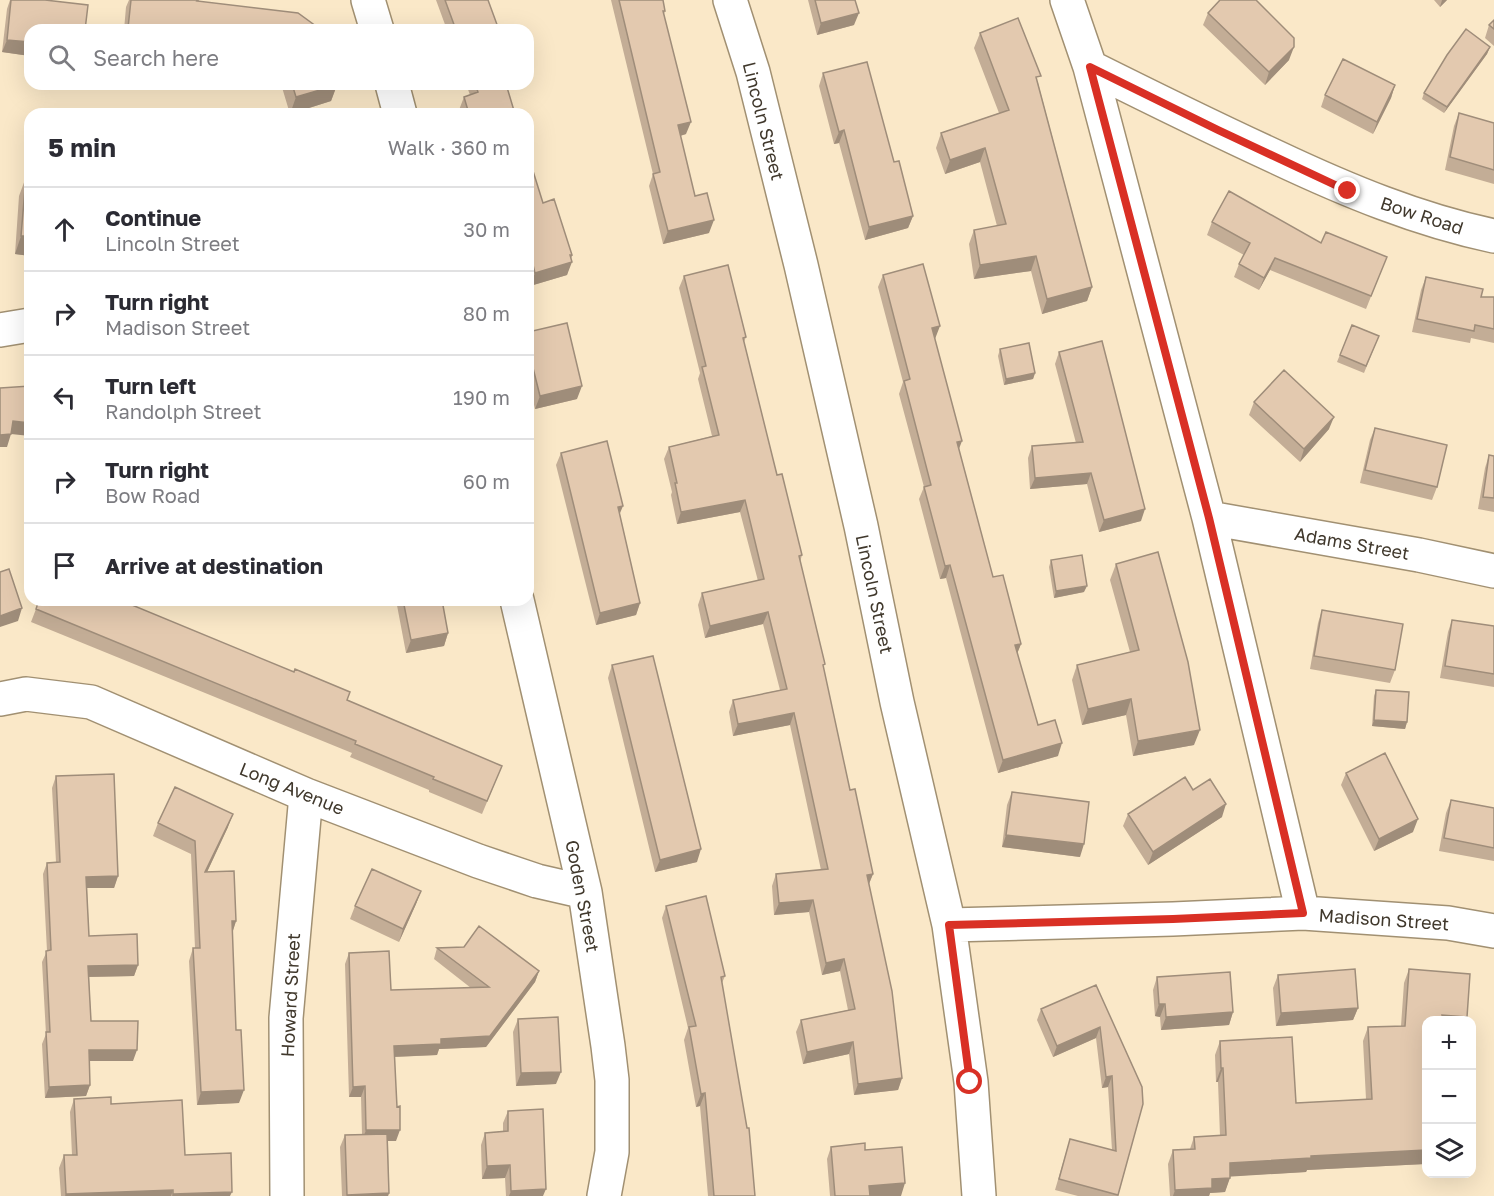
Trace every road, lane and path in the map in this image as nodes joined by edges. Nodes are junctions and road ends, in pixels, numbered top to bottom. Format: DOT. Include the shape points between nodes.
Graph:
graph roads {
  1 [pos="368,0"];
  2 [pos="730,0"];
  3 [pos="1067,0"];
  4 [pos="375,24"];
  5 [pos="1090,67"];
  6 [pos="394,90"];
  7 [pos="398,108"];
  8 [pos="1494,236"];
  9 [pos="24,326"];
  10 [pos="0,330"];
  11 [pos="1209,518"];
  12 [pos="1494,571"];
  13 [pos="518,606"];
  14 [pos="0,699"];
  15 [pos="306,795"];
  16 [pos="585,892"];
  17 [pos="1303,913"];
  18 [pos="949,925"];
  19 [pos="1494,931"];
  20 [pos="287,1196"];
  21 [pos="604,1196"];
  22 [pos="979,1196"];
  1 -- 4 [label="street"];
  2 -- 18 [label="street, Lincoln Street" via="753,72 803,276"];
  3 -- 5 [label="street"];
  5 -- 8 [label="street, Bow Road" via="1348,191 1464,230"];
  5 -- 11 [label="street"];
  6 -- 7 [label="street"];
  9 -- 10 [label="street"];
  11 -- 12 [label="street, Adams Street"];
  11 -- 17 [label="street"];
  13 -- 16 [label="street, Goden Street"];
  14 -- 15 [label="street, Long Avenue" via="26,694 91,702"];
  15 -- 16 [label="street, Long Avenue" via="478,861"];
  15 -- 20 [label="street, Howard Street" via="286,1018"];
  16 -- 21 [label="street, Goden Street" via="612,1080 612,1152"];
  17 -- 18 [label="street, Madison Street"];
  17 -- 19 [label="street, Madison Street" via="1448,923"];
  18 -- 22 [label="street, Lincoln Street" via="970,1082"];
}
